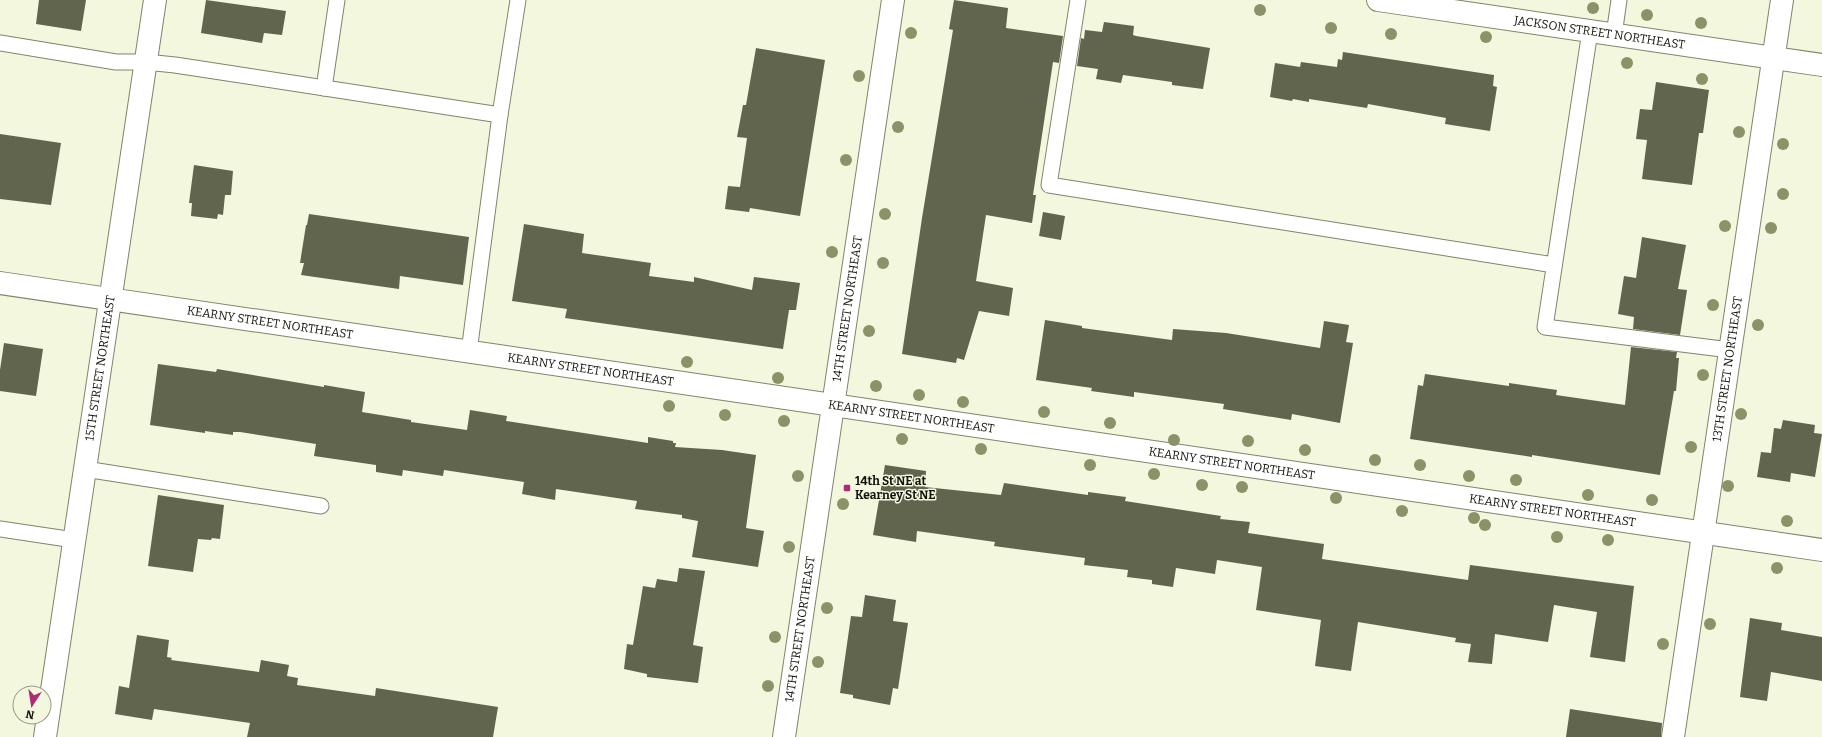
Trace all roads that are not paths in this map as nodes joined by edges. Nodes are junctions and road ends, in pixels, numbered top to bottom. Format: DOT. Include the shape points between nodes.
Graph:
graph roads {
  1 [pos="155,0"];
  2 [pos="337,0"];
  3 [pos="518,0"];
  4 [pos="893,0"];
  5 [pos="1078,0"];
  6 [pos="1378,0"];
  7 [pos="1619,0"];
  8 [pos="1782,0"];
  9 [pos="1590,31"];
  10 [pos="1614,35"];
  11 [pos="0,43"];
  12 [pos="1773,58"];
  13 [pos="146,62"];
  14 [pos="1822,65"];
  15 [pos="324,88"];
  16 [pos="500,115"];
  17 [pos="1554,265"];
  18 [pos="0,283"];
  19 [pos="110,299"];
  20 [pos="1730,350"];
  21 [pos="469,352"];
  22 [pos="833,405"];
  23 [pos="85,468"];
  24 [pos="321,506"];
  25 [pos="0,529"];
  26 [pos="1703,533"];
  27 [pos="74,540"];
  28 [pos="1822,550"];
  29 [pos="45,737"];
  30 [pos="784,737"];
  31 [pos="1673,737"];
  1 -- 13 [label="street, 15TH STREET NORTHEAST"];
  2 -- 15 [label="lane"];
  3 -- 16 [label="lane"];
  4 -- 22 [label="street, 14TH STREET NORTHEAST"];
  5 -- 17 [label="lane" via="1049,185"];
  6 -- 9 [label="street, JACKSON STREET NORTHEAST"];
  7 -- 10 [label="lane"];
  8 -- 12 [label="street, 13TH STREET NORTHEAST"];
  9 -- 10 [label="street, JACKSON STREET NORTHEAST"];
  9 -- 17 [label="lane"];
  10 -- 12 [label="street, JACKSON STREET NORTHEAST"];
  11 -- 13 [label="lane" via="116,62"];
  12 -- 14 [label="street, JACKSON STREET NORTHEAST"];
  12 -- 20 [label="street, 13TH STREET NORTHEAST"];
  13 -- 15 [label="lane" via="175,64"];
  13 -- 19 [label="street, 15TH STREET NORTHEAST"];
  15 -- 16 [label="lane"];
  16 -- 21 [label="lane"];
  17 -- 20 [label="lane" via="1545,327"];
  18 -- 19 [label="street, KEARNY STREET NORTHEAST"];
  19 -- 21 [label="street, KEARNY STREET NORTHEAST"];
  19 -- 23 [label="street, 15TH STREET NORTHEAST"];
  20 -- 26 [label="street, 13TH STREET NORTHEAST"];
  21 -- 22 [label="street, KEARNY STREET NORTHEAST"];
  22 -- 26 [label="street, KEARNY STREET NORTHEAST"];
  22 -- 30 [label="street, 14TH STREET NORTHEAST"];
  23 -- 24 [label="lane"];
  23 -- 27 [label="street, 15TH STREET NORTHEAST"];
  25 -- 27 [label="lane"];
  26 -- 28 [label="street, KEARNY STREET NORTHEAST"];
  26 -- 31 [label="street, 13TH STREET NORTHEAST"];
  27 -- 29 [label="street, 15TH STREET NORTHEAST"];
}
